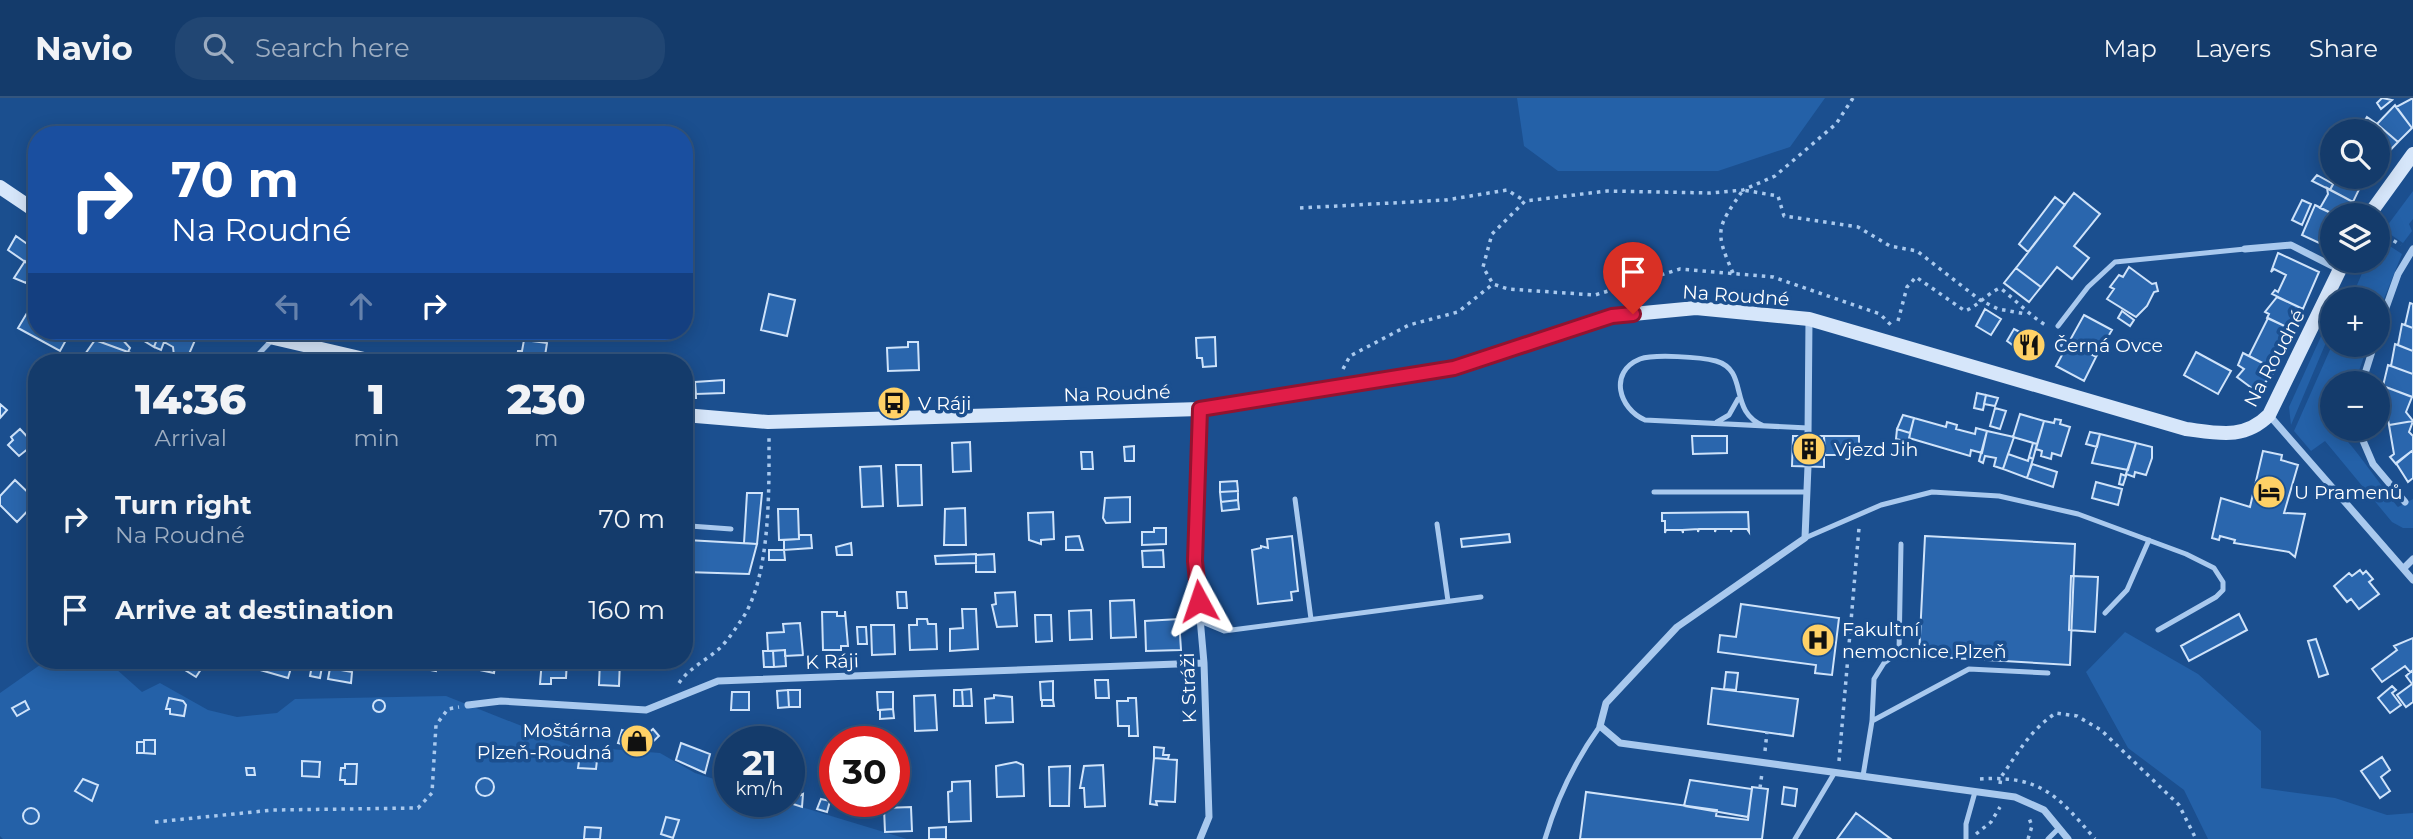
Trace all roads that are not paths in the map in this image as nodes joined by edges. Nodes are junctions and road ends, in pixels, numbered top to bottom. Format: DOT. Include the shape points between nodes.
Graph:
graph roads {
  1 [pos="2413,154"];
  2 [pos="0,187"];
  3 [pos="2378,203"];
  4 [pos="28,206"];
  5 [pos="2245,249"];
  6 [pos="2412,250"];
  7 [pos="2320,256"];
  8 [pos="2338,273"];
  9 [pos="2390,298"];
  10 [pos="1809,319"];
  11 [pos="2058,326"];
  12 [pos="272,340"];
  13 [pos="281,340"];
  14 [pos="259,354"];
  15 [pos="329,354"];
  16 [pos="1739,396"];
  17 [pos="1200,409"];
  18 [pos="2269,415"];
  19 [pos="693,416"];
  20 [pos="1711,423"];
  21 [pos="1763,426"];
  22 [pos="1808,432"];
  23 [pos="2363,441"];
  24 [pos="1808,467"];
  25 [pos="1654,492"];
  26 [pos="1807,492"];
  27 [pos="1294,499"];
  28 [pos="2404,502"];
  29 [pos="1437,524"];
  30 [pos="693,526"];
  31 [pos="731,529"];
  32 [pos="1805,538"];
  33 [pos="2149,540"];
  34 [pos="1901,544"];
  35 [pos="2413,559"];
  36 [pos="2404,568"];
  37 [pos="2413,580"];
  38 [pos="1481,597"];
  39 [pos="1448,601"];
  40 [pos="2105,613"];
  41 [pos="1311,619"];
  42 [pos="1200,621"];
  43 [pos="2158,630"];
  44 [pos="1204,663"];
  45 [pos="2048,673"];
  46 [pos="468,705"];
  47 [pos="1872,721"];
  48 [pos="1600,726"];
  49 [pos="1835,772"];
  50 [pos="1863,776"];
  51 [pos="1975,792"];
  52 [pos="2059,828"];
  53 [pos="1966,838"];
  54 [pos="1200,839"];
  55 [pos="1545,839"];
  56 [pos="1795,839"];
  57 [pos="2048,839"];
  58 [pos="2068,839"];
  1 -- 3 [label="street"];
  2 -- 4 [label="street"];
  5 -- 7 [label="street" via="2291,244"];
  5 -- 11 [label="lane" via="2115,262 2088,287"];
  6 -- 9 [label="street"];
  8 -- 18 [label="street, Na Roudné"];
  10 -- 17 [label="street, Na Roudné" via="1696,308 1612,316 1454,368"];
  10 -- 18 [label="street, Na Roudné" via="2186,429 2236,434"];
  10 -- 22 [label="street"];
  12 -- 14 [label="lane"];
  13 -- 15 [label="street"];
  16 -- 20 [label="lane" via="1729,415"];
  16 -- 20 [label="lane" via="1735,376 1719,362 1653,357 1643,358 1625,371 1620,391 1628,410 1636,416"];
  16 -- 21 [label="lane" via="1747,416"];
  17 -- 19 [label="street, Na Roudné" via="768,422"];
  17 -- 42 [label="street, K Stráži" via="1195,561"];
  18 -- 36 [label="street"];
  20 -- 21 [label="lane"];
  21 -- 22 [label="lane"];
  23 -- 28 [label="street" via="2373,464"];
  24 -- 26 [label="street"];
  25 -- 26 [label="lane"];
  26 -- 32 [label="street"];
  27 -- 41 [label="lane"];
  29 -- 39 [label="lane"];
  30 -- 31 [label="lane"];
  32 -- 33 [label="lane" via="1860,514 1931,492 1999,496 2078,514"];
  32 -- 48 [label="street" via="1677,627 1606,703"];
  33 -- 40 [label="lane" via="2127,590"];
  33 -- 43 [label="lane" via="2214,568 2223,582 2216,597"];
  34 -- 47 [label="lane" via="1899,652 1884,663 1874,679"];
  35 -- 36 [label="street"];
  36 -- 37 [label="street"];
  38 -- 39 [label="lane"];
  39 -- 41 [label="lane"];
  41 -- 42 [label="lane" via="1224,631"];
  42 -- 44 [label="street, K Stráži"];
  44 -- 46 [label="street, K Ráji" via="718,681 646,710 501,701"];
  44 -- 54 [label="street, K Stráži" via="1209,817"];
  45 -- 47 [label="lane" via="1969,669"];
  47 -- 50 [label="lane"];
  48 -- 49 [label="street" via="1620,743"];
  48 -- 55 [label="lane" via="1580,753"];
  49 -- 50 [label="street"];
  49 -- 56 [label="lane"];
  50 -- 51 [label="street"];
  51 -- 52 [label="street" via="2015,797 2044,810"];
  51 -- 53 [label="lane"];
  52 -- 57 [label="lane"];
  52 -- 58 [label="street"];
}
